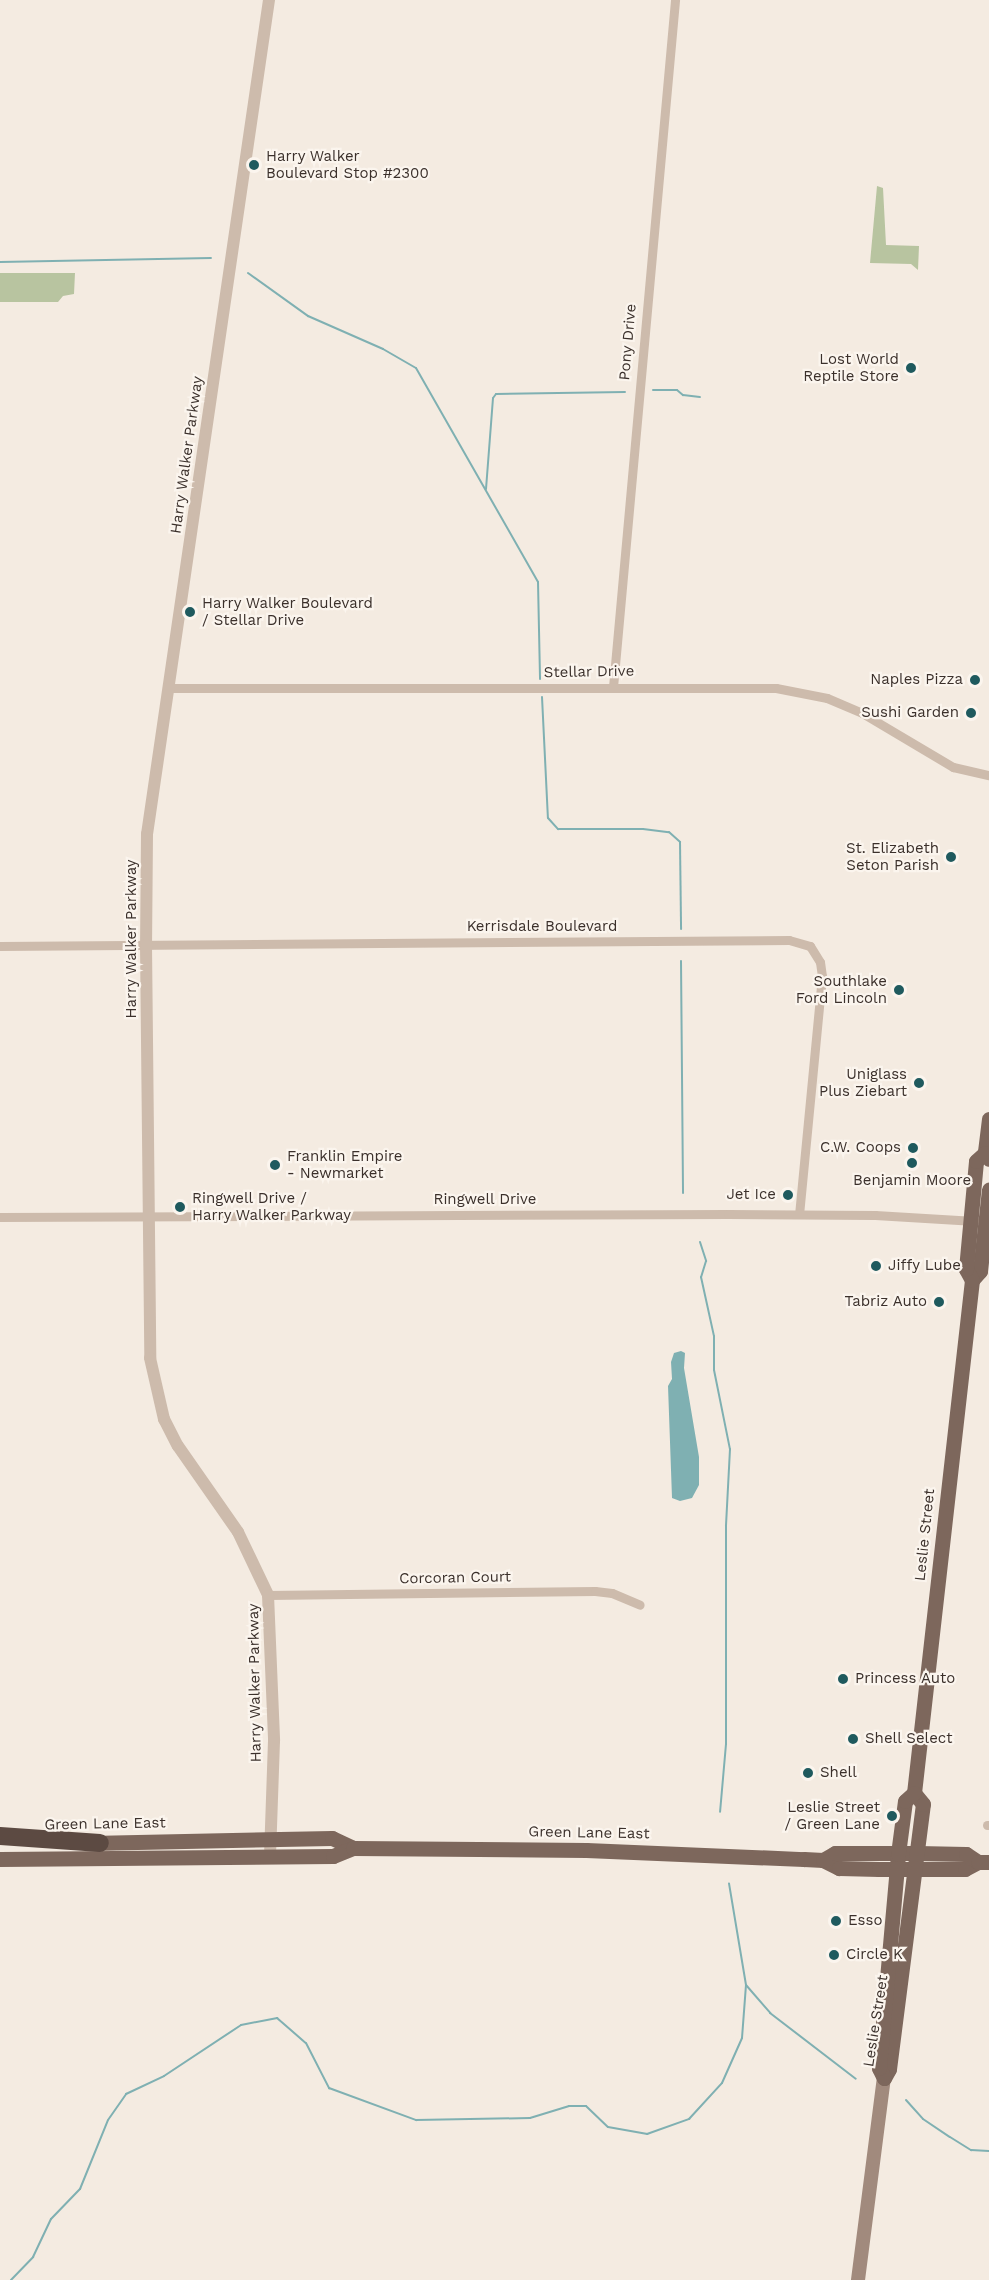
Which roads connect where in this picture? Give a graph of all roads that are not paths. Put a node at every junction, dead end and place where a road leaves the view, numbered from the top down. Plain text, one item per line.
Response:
1 (269, 0) edge
2 (675, 0) edge
3 (614, 687) junction
4 (168, 688) junction
5 (989, 775) edge
6 (146, 945) junction
7 (0, 946) edge
8 (989, 1119) edge
9 (987, 1156) edge
10 (989, 1189) edge
11 (799, 1214) junction
12 (147, 1215) junction
13 (0, 1217) edge
14 (970, 1220) junction
15 (987, 1222) edge
16 (972, 1280) junction
17 (268, 1595) junction
18 (640, 1605) dead end
19 (915, 1793) junction
20 (0, 1836) edge
21 (269, 1838) junction
22 (100, 1843) junction
23 (0, 1844) edge
24 (353, 1848) junction
25 (270, 1856) junction
26 (0, 1859) edge
27 (898, 1861) junction
28 (916, 1861) junction
29 (983, 1862) edge
30 (884, 2078) junction
31 (858, 2280) edge

1 - 4 street, Harry Walker Parkway
2 - 3 street, Pony Drive
3 - 4 street, Stellar Drive
3 - 5 street, Stellar Drive
4 - 6 street, Harry Walker Parkway
6 - 7 street, Kerrisdale Boulevard
6 - 11 street, Kerrisdale Boulevard
6 - 12 street, Harry Walker Parkway
8 - 9 main road, Leslie Street
9 - 14 main road, Leslie Street
10 - 15 main road, Leslie Street
11 - 12 street, Ringwell Drive
11 - 14 street, Ringwell Drive
12 - 13 street, Ringwell Drive
12 - 17 street, Harry Walker Parkway
14 - 15 street, Ringwell Drive
14 - 16 main road, Leslie Street
15 - 16 main road, Leslie Street
16 - 19 main road, Leslie Street
17 - 18 street, Corcoran Court
17 - 21 street, Harry Walker Parkway
19 - 27 main road, Leslie Street
19 - 28 main road, Leslie Street
20 - 22 highway
21 - 22 main road, Green Lane East
21 - 24 main road, Green Lane East
21 - 25 street, Harry Walker Parkway
22 - 23 main road, Green Lane East
24 - 25 main road, Green Lane East
24 - 27 main road, Green Lane East
25 - 26 main road, Green Lane East
27 - 28 main road, Green Lane East
27 - 30 main road, Leslie Street
28 - 29 main road, Green Lane East
28 - 30 main road, Leslie Street
30 - 31 main road, Leslie Street

